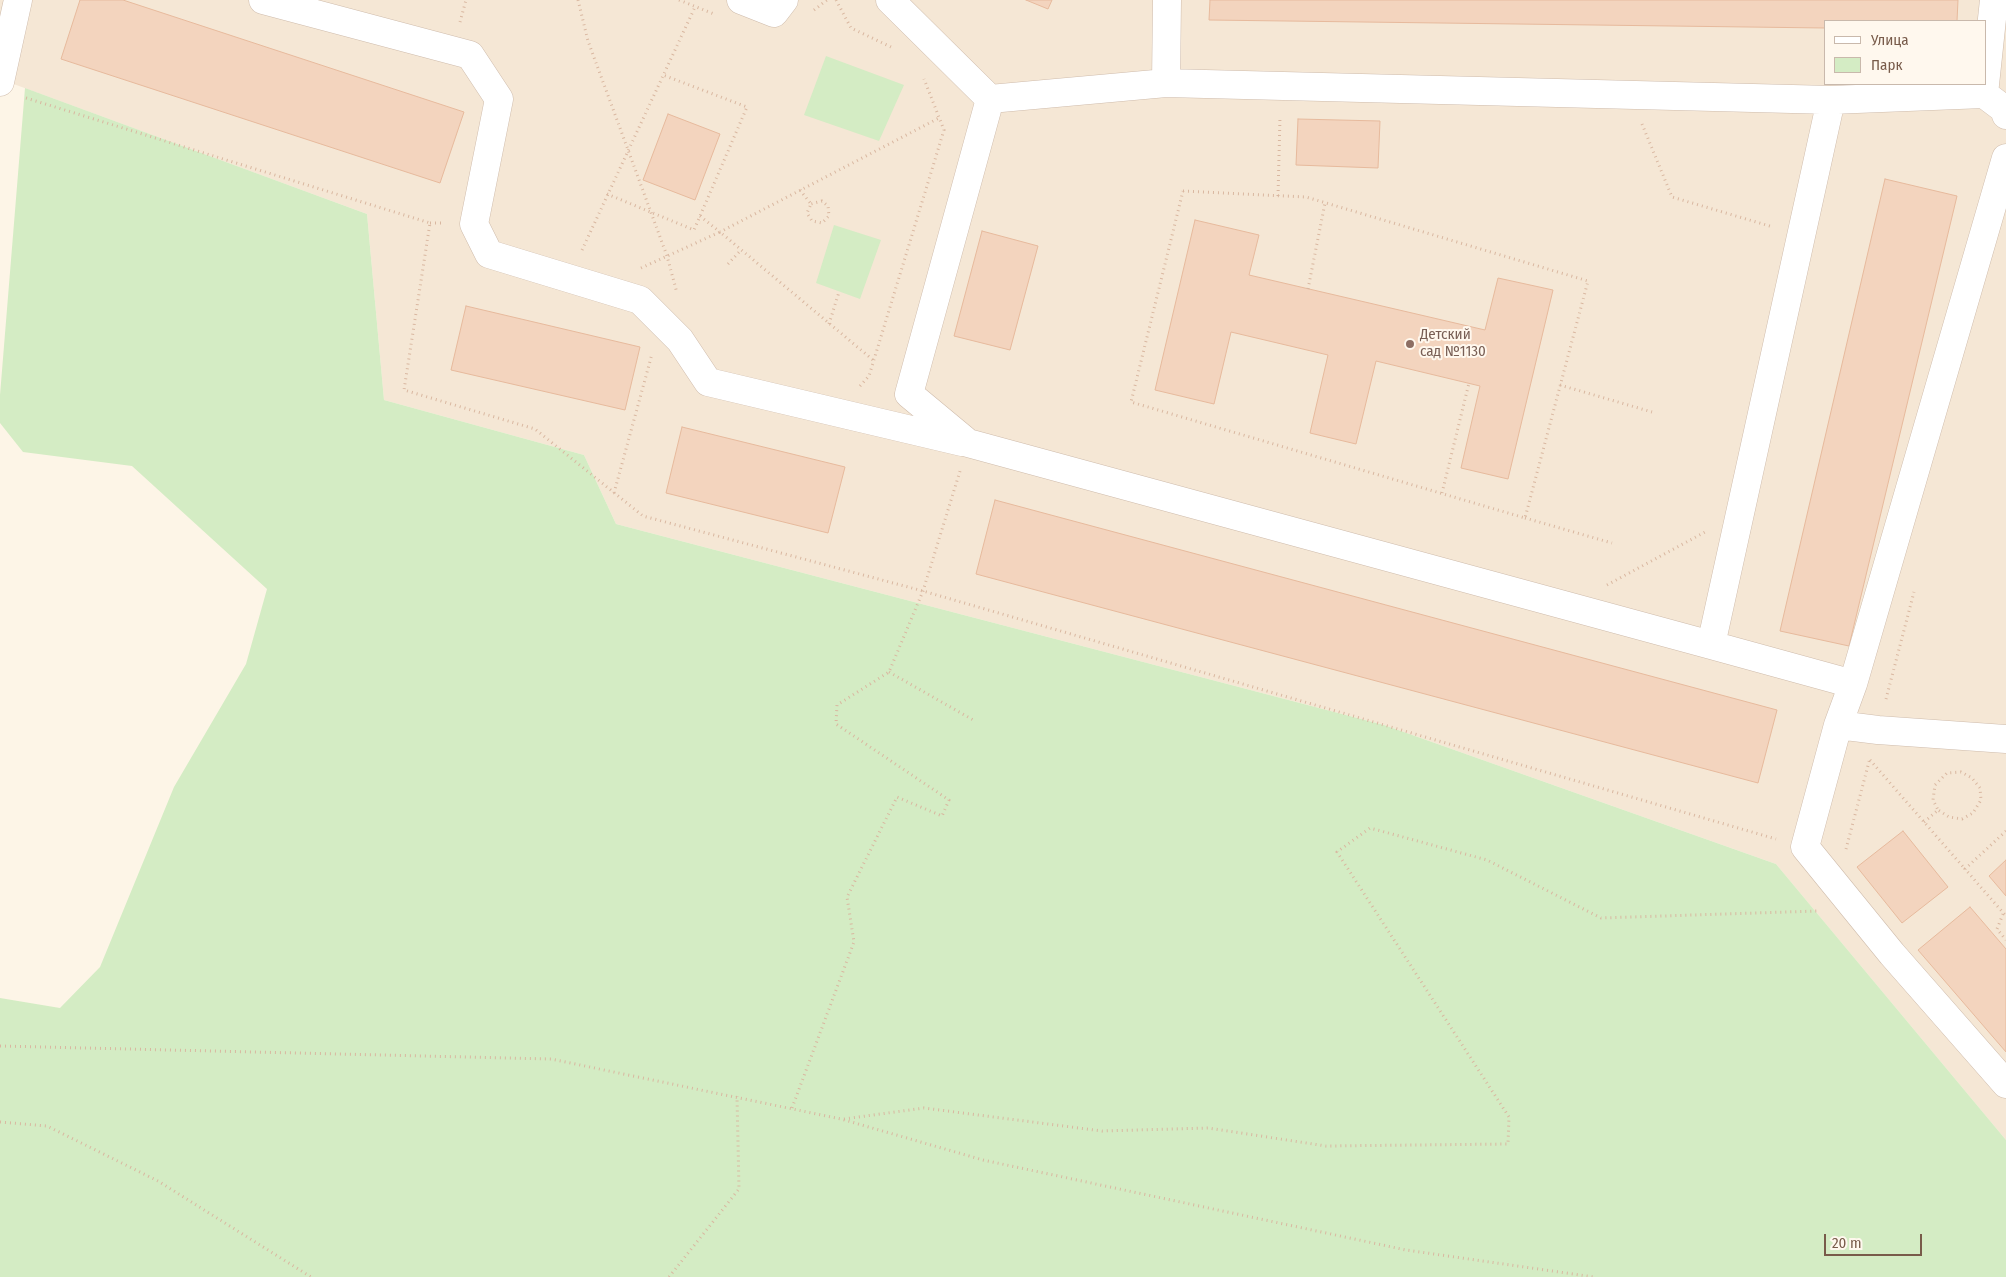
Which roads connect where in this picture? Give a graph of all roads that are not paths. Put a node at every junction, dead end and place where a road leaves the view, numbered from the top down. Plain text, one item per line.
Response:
1 (18, 0) edge
2 (263, 0) edge
3 (741, 0) edge
4 (784, 0) edge
5 (890, 0) edge
6 (1167, 0) edge
7 (1994, 0) edge
8 (1986, 75) edge
9 (1166, 83) junction
10 (1985, 85) edge
11 (9, 89) edge
12 (1984, 94) junction
13 (990, 98) junction
14 (1831, 100) junction
15 (2006, 115) edge
16 (2006, 158) edge
17 (968, 443) junction
18 (1711, 645) junction
19 (1853, 684) junction
20 (1838, 725) junction
21 (2006, 739) edge
22 (2006, 1084) edge

1 - 11 lane
2 - 17 lane
3 - 4 lane
5 - 13 lane
6 - 9 lane
7 - 8 lane
9 - 13 lane
9 - 14 lane
10 - 12 lane
12 - 14 lane
12 - 15 lane
13 - 17 lane
14 - 18 lane
16 - 19 lane
17 - 18 lane
18 - 19 lane
19 - 20 lane
20 - 21 lane
20 - 22 lane

